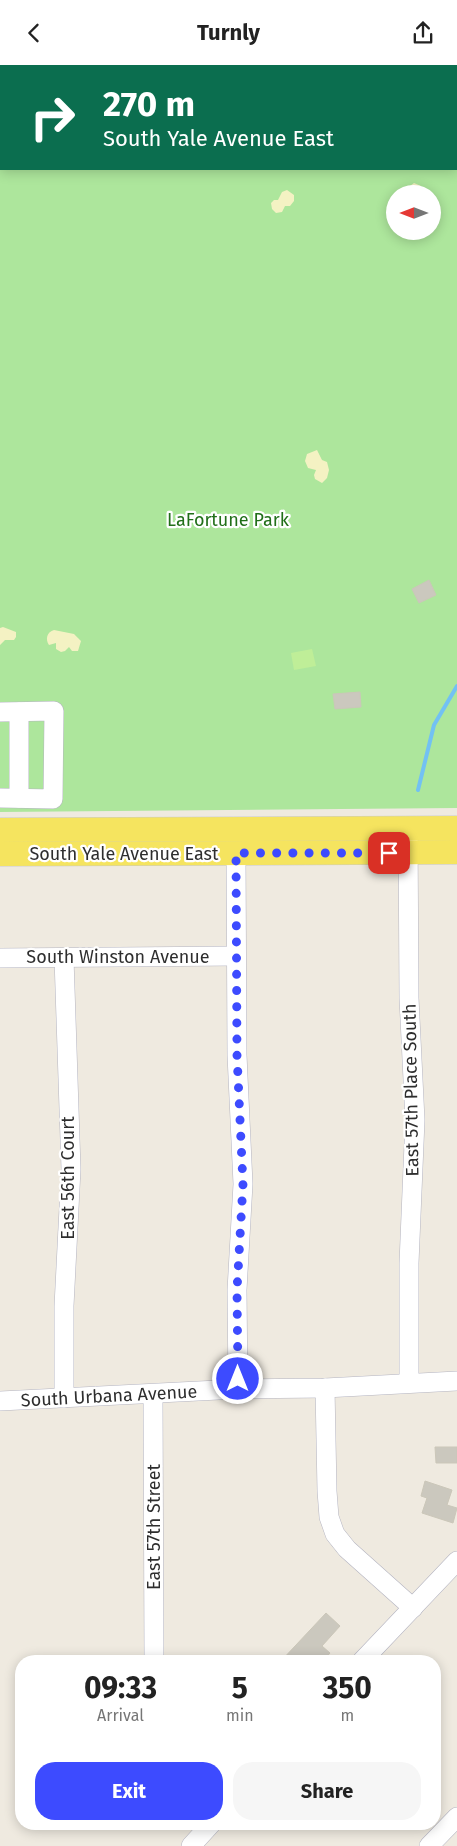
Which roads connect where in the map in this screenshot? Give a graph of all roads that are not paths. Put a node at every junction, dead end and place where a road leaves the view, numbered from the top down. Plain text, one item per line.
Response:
1 (19, 711) junction
2 (0, 712) edge
3 (9, 798) edge
4 (408, 828) junction
5 (457, 828) edge
6 (0, 830) edge
7 (457, 852) edge
8 (236, 853) junction
9 (408, 853) junction
10 (0, 854) edge
11 (236, 956) junction
12 (0, 958) edge
13 (64, 958) junction
14 (457, 1381) edge
15 (409, 1383) junction
16 (325, 1388) junction
17 (238, 1389) junction
18 (153, 1394) junction
19 (64, 1398) junction
20 (0, 1401) edge
21 (457, 1561) edge
22 (412, 1608) junction
23 (154, 1655) edge
24 (368, 1655) edge
25 (457, 1817) edge
26 (206, 1830) edge
27 (196, 1844) edge
28 (432, 1845) edge

1 - 2 street
1 - 3 street
1 - 3 street
4 - 5 main road, South Yale Avenue East
4 - 6 main road, South Yale Avenue East
4 - 9 street, East 57th Place South
7 - 9 main road, South Yale Avenue East
8 - 9 main road, South Yale Avenue East
8 - 10 main road, South Yale Avenue East
8 - 11 street
9 - 15 street, East 57th Place South
11 - 13 street, South Winston Avenue
11 - 17 street
12 - 13 street, South Winston Avenue
13 - 19 street, East 56th Court
14 - 15 street, South Urbana Avenue
15 - 16 street, South Urbana Avenue
16 - 17 street, South Urbana Avenue
16 - 22 street
17 - 18 street, South Urbana Avenue
18 - 19 street, South Urbana Avenue
18 - 23 street, East 57th Street
19 - 20 street, South Urbana Avenue
21 - 22 street
22 - 24 street
25 - 28 street
26 - 27 street

